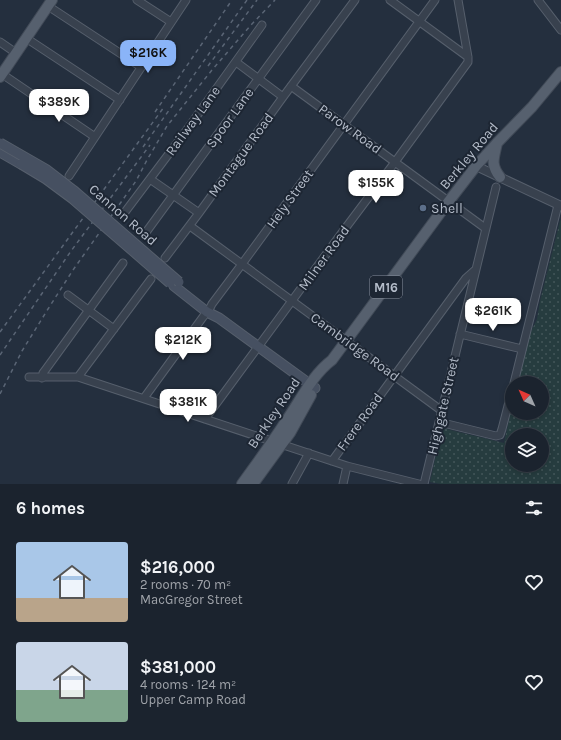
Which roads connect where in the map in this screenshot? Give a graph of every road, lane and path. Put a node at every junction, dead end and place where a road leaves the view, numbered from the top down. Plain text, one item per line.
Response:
1 (137, 0) edge
2 (186, 0) edge
3 (316, 0) edge
4 (355, 0) edge
5 (390, 0) edge
6 (435, 0) edge
7 (458, 0) edge
8 (538, 0) edge
9 (50, 3) edge
10 (171, 22) junction
11 (419, 22) junction
12 (262, 25) dead end
13 (561, 30) edge
14 (26, 38) junction
15 (0, 42) edge
16 (16, 53) junction
17 (468, 57) junction
18 (236, 62) junction
19 (141, 67) junction
20 (561, 72) edge
21 (1, 76) edge
22 (258, 79) junction
23 (291, 86) junction
24 (282, 97) junction
25 (120, 100) junction
26 (344, 125) junction
27 (95, 137) junction
28 (0, 143) edge
29 (497, 143) junction
30 (0, 152) edge
31 (395, 162) junction
32 (476, 166) junction
33 (69, 176) dead end
34 (500, 177) junction
35 (150, 179) junction
36 (496, 187) dead end
37 (174, 195) junction
38 (449, 201) junction
39 (560, 206) edge
40 (199, 213) junction
41 (122, 216) dead end
42 (190, 226) junction
43 (486, 228) junction
44 (144, 235) dead end
45 (165, 258) dead end
46 (123, 263) dead end
47 (242, 264) junction
48 (475, 270) junction
49 (150, 279) dead end
50 (177, 284) junction
51 (68, 295) dead end
52 (292, 301) junction
53 (89, 310) junction
54 (209, 310) junction
55 (114, 328) junction
56 (460, 334) junction
57 (346, 341) junction
58 (259, 347) junction
59 (522, 349) junction
60 (394, 375) junction
61 (516, 376) edge
62 (29, 377) dead end
63 (78, 377) junction
64 (42, 378) junction
65 (313, 387) junction
66 (144, 398) junction
67 (442, 411) junction
68 (505, 417) edge
69 (205, 419) junction
70 (439, 422) junction
71 (278, 443) junction
72 (309, 453) junction
73 (332, 461) junction
74 (347, 466) junction
75 (242, 484) edge
76 (253, 484) edge
77 (292, 484) edge
78 (343, 484) edge
79 (419, 484) edge
80 (424, 484) edge

1 - 10 street
2 - 10 street
3 - 22 street, Spoor Lane
4 - 23 street, Montague Road
5 - 11 street
6 - 11 street, Hely Street
7 - 17 street
8 - 13 street
9 - 14 main road
9 - 19 street
10 - 19 street
11 - 17 street
11 - 26 street, Hely Street
12 - 18 street, Railway Lane
14 - 16 main road
14 - 25 street
15 - 16 street
16 - 21 main road
17 - 31 street, Milner Road
18 - 22 street
18 - 35 street, Railway Lane
19 - 25 street
20 - 29 main road, Berkley Road / M16
21 - 27 street
22 - 24 street
22 - 37 street, Spoor Lane
23 - 24 street, Montague Road
23 - 26 street, Parow Road
24 - 40 street, Montague Road
25 - 27 street
26 - 31 street, Parow Road
26 - 47 street, Hely Street
27 - 33 street
28 - 50 main road, Cannon Road, bridge
29 - 32 main road, Berkley Road / M16
29 - 34 main road
30 - 50 main road, Cannon Road, bridge
31 - 38 street, Parow Road
31 - 52 street, Milner Road
32 - 34 street
32 - 38 main road, Berkley Road / M16
34 - 39 street
35 - 37 street
35 - 41 street, Railway Lane
36 - 43 street, Highgate Street
37 - 40 street
37 - 44 street, Spoor Lane
38 - 43 street, Parow Road
38 - 57 main road, Berkley Road / M16
39 - 59 street
40 - 42 street, Montague Road
42 - 45 street, Montague Road
42 - 47 street, Cambridge Road
43 - 48 street, Highgate Street
46 - 53 street
47 - 52 street, Cambridge Road
47 - 54 street, Hely Street
48 - 56 street, Highgate Street
48 - 60 street, Frere Road
49 - 55 street
50 - 54 main road, Cannon Road
51 - 53 street
52 - 57 street, Cambridge Road
52 - 58 street, Milner Road
53 - 55 street
53 - 64 street
54 - 58 main road, Cannon Road
54 - 66 street, Hely Street
55 - 63 street
56 - 59 street
56 - 67 street, Highgate Street
57 - 60 street, Cambridge Road
57 - 65 main road, Berkley Road / M16
58 - 65 main road, Cannon Road
58 - 69 street, Milner Road
59 - 61 street
60 - 67 street, Cambridge Road
60 - 73 street, Frere Road
62 - 64 street
63 - 64 street
63 - 66 street
65 - 71 main road, Berkley Road / M16
66 - 69 street
67 - 70 street, Highgate Street
68 - 70 street
69 - 71 street
70 - 80 street, Highgate Street
71 - 72 street
71 - 75 main road, Berkley Road / M16
71 - 76 main road, Berkley Road / M16
72 - 73 street
72 - 77 street
73 - 74 street
74 - 78 street
74 - 79 street

